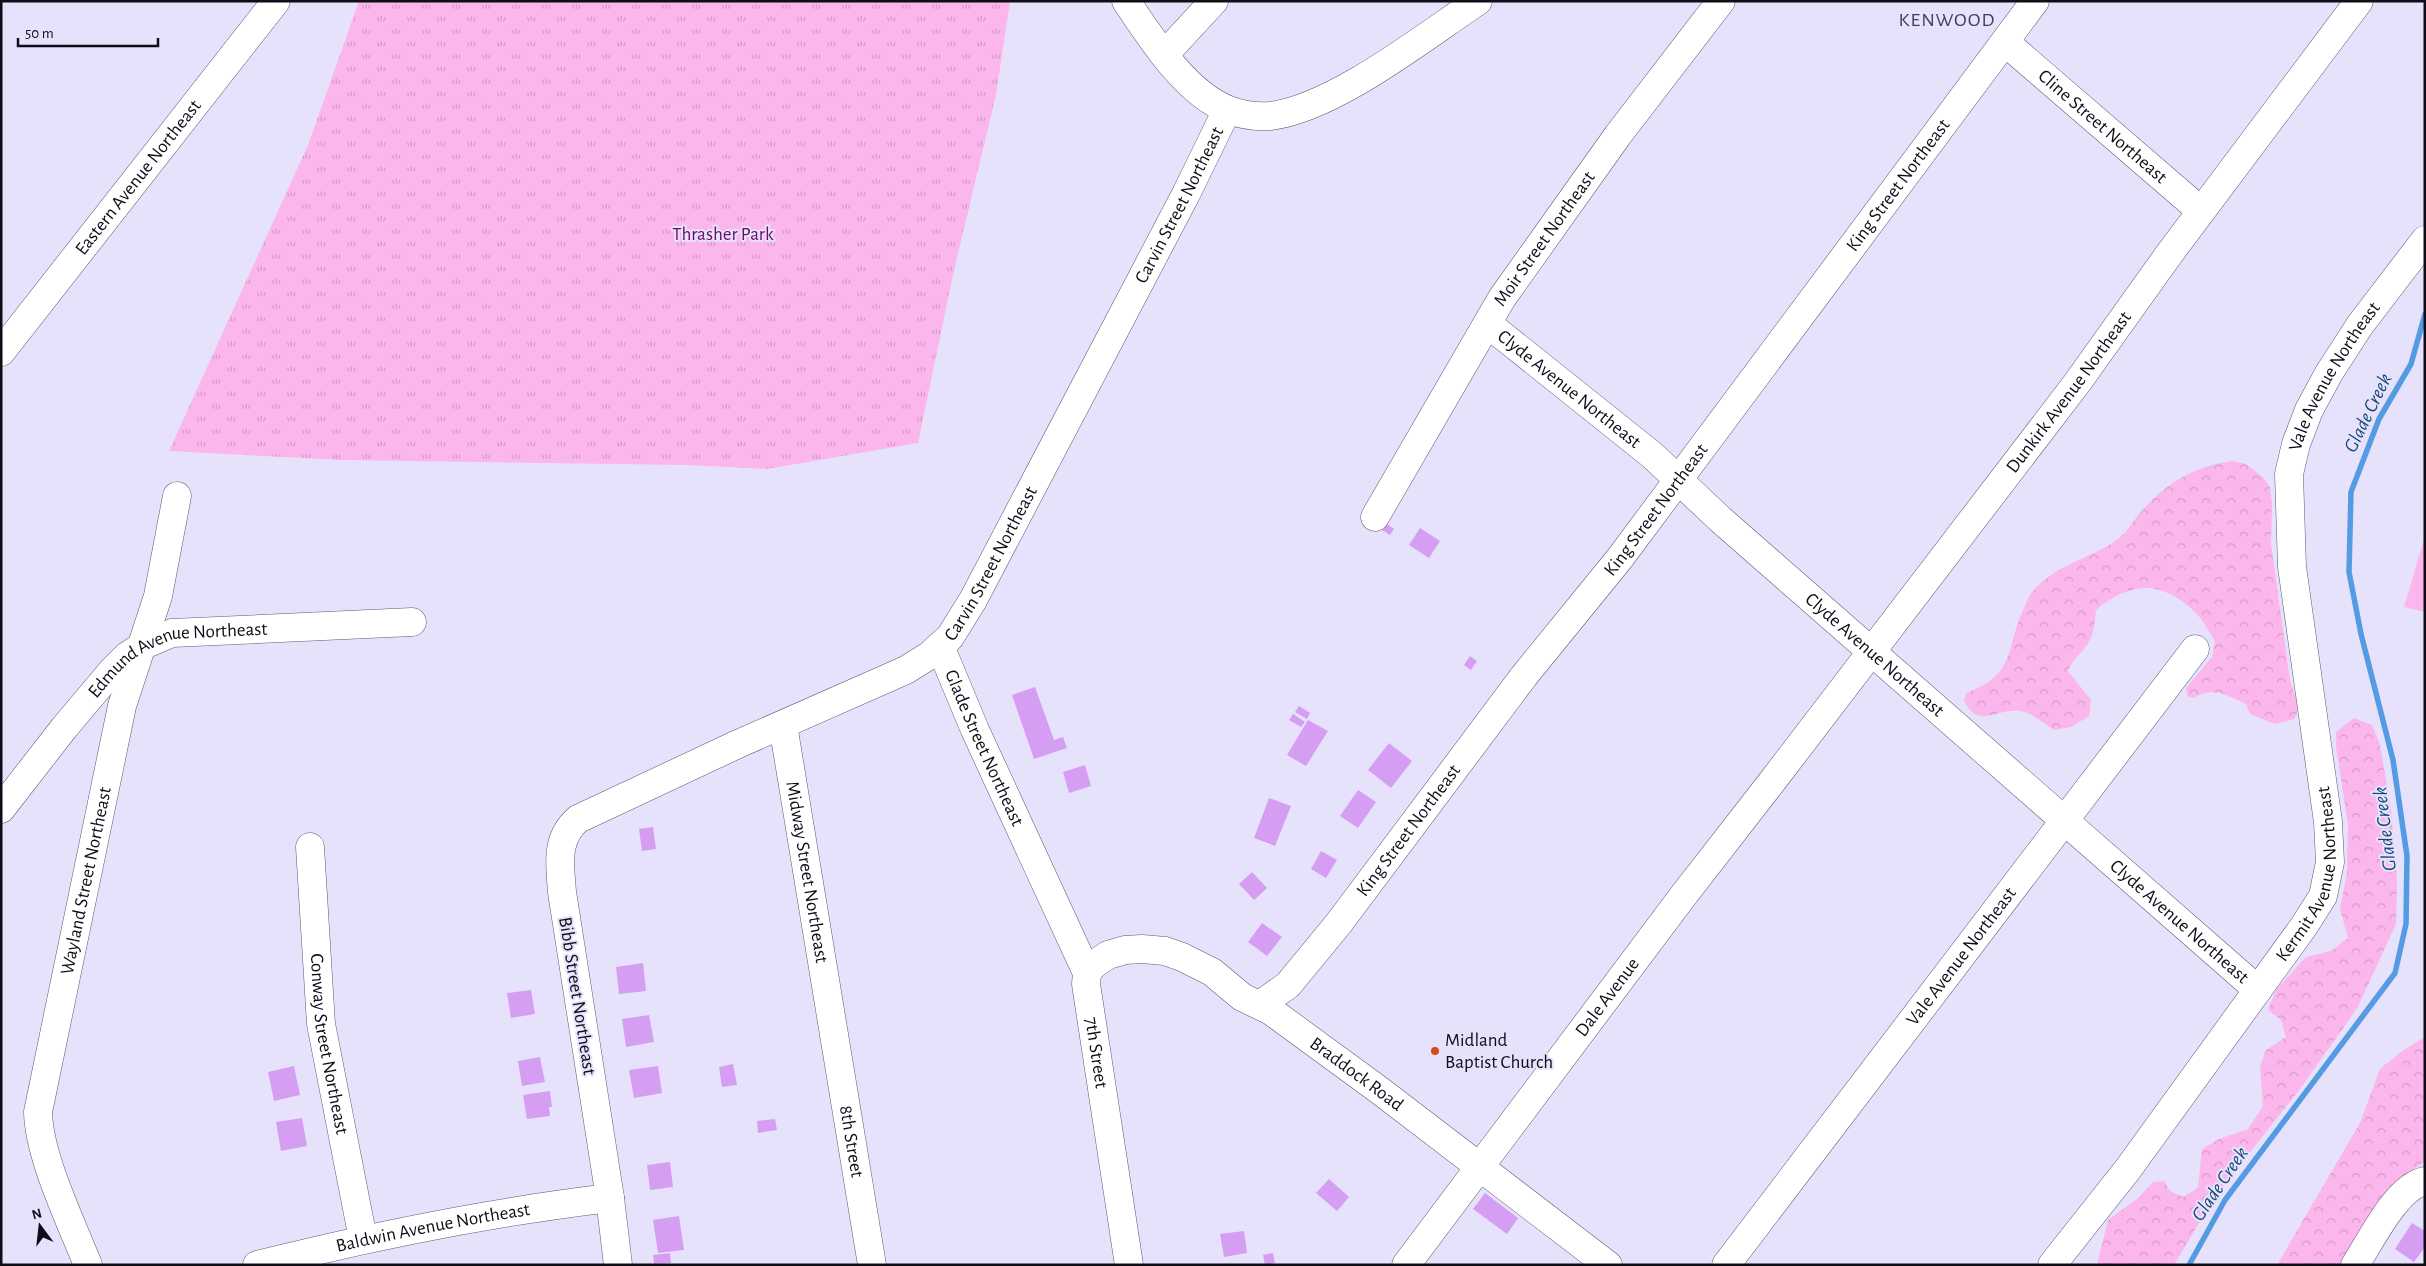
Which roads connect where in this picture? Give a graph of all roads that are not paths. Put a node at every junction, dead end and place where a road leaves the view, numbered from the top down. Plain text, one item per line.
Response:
1 (276, 1) edge
2 (1126, 1) edge
3 (1214, 1) edge
4 (1478, 1) edge
5 (1721, 1) edge
6 (2035, 1) edge
7 (2358, 1) edge
8 (2005, 42) junction
9 (1164, 55) junction
10 (1227, 110) junction
11 (2201, 211) junction
12 (2425, 240) edge
13 (1488, 324) junction
14 (1, 352) edge
15 (1677, 480) junction
16 (177, 496) dead end
17 (1375, 517) dead end
18 (2289, 529) joint
19 (412, 622) dead end
20 (144, 645) junction
21 (940, 646) junction
22 (2194, 649) dead end
23 (1872, 650) junction
24 (783, 724) junction
25 (1774, 779) joint
26 (1, 809) edge
27 (2064, 821) junction
28 (568, 828) joint
29 (310, 847) dead end
30 (1031, 850) joint
31 (1087, 974) junction
32 (2258, 990) junction
33 (1260, 1004) junction
34 (833, 1019) joint
35 (1479, 1167) junction
36 (2425, 1181) edge
37 (610, 1198) junction
38 (363, 1238) junction
39 (1409, 1263) edge
40 (88, 1265) edge
41 (257, 1265) edge
42 (618, 1265) edge
43 (872, 1265) edge
44 (1129, 1265) edge
45 (1608, 1265) edge
46 (1726, 1265) edge
47 (2052, 1265) edge
48 (2356, 1265) edge

1 - 14 street, Eastern Avenue Northeast
2 - 9 street
3 - 9 street
4 - 10 street
5 - 13 street, Moir Street Northeast
6 - 8 street, King Street Northeast
7 - 11 street, Dunkirk Avenue Northeast
8 - 11 street, Cline Street Northeast
8 - 15 street, King Street Northeast
9 - 10 street
10 - 21 street, Carvin Street Northeast
11 - 23 street, Dunkirk Avenue Northeast
12 - 18 street, Vale Avenue Northeast
13 - 15 street, Clyde Avenue Northeast
13 - 17 street, Moir Street Northeast
15 - 23 street, Clyde Avenue Northeast
15 - 33 street, King Street Northeast
16 - 20 street, Wayland Street Northeast
18 - 32 street, Kermit Avenue Northeast
19 - 20 street, Edmund Avenue Northeast
20 - 26 street, Edmund Avenue Northeast
20 - 40 street, Wayland Street Northeast
21 - 24 street, Carvin Street Northeast
21 - 30 street, Glade Street Northeast
22 - 27 street, Vale Avenue Northeast
23 - 25 street, Dunkirk Avenue Northeast
23 - 27 street, Clyde Avenue Northeast
24 - 28 street, Carvin Street Northeast
24 - 34 street, Midway Street Northeast
25 - 35 street, Dale Avenue
27 - 32 street, Clyde Avenue Northeast
27 - 46 street, Vale Avenue Northeast
28 - 37 street, Bibb Street Northeast
29 - 38 street, Conway Street Northeast
30 - 31 street, 7th Street
31 - 33 street, Braddock Road
31 - 44 street, 7th Street
32 - 47 street, Kermit Avenue Northeast
33 - 35 street, Braddock Road
34 - 43 street, 8th Street
35 - 39 street, Dale Avenue
35 - 45 street, Braddock Road
36 - 48 street
37 - 38 street, Baldwin Avenue Northeast
37 - 42 street, Bibb Street Northeast
38 - 41 street, Baldwin Avenue Northeast

